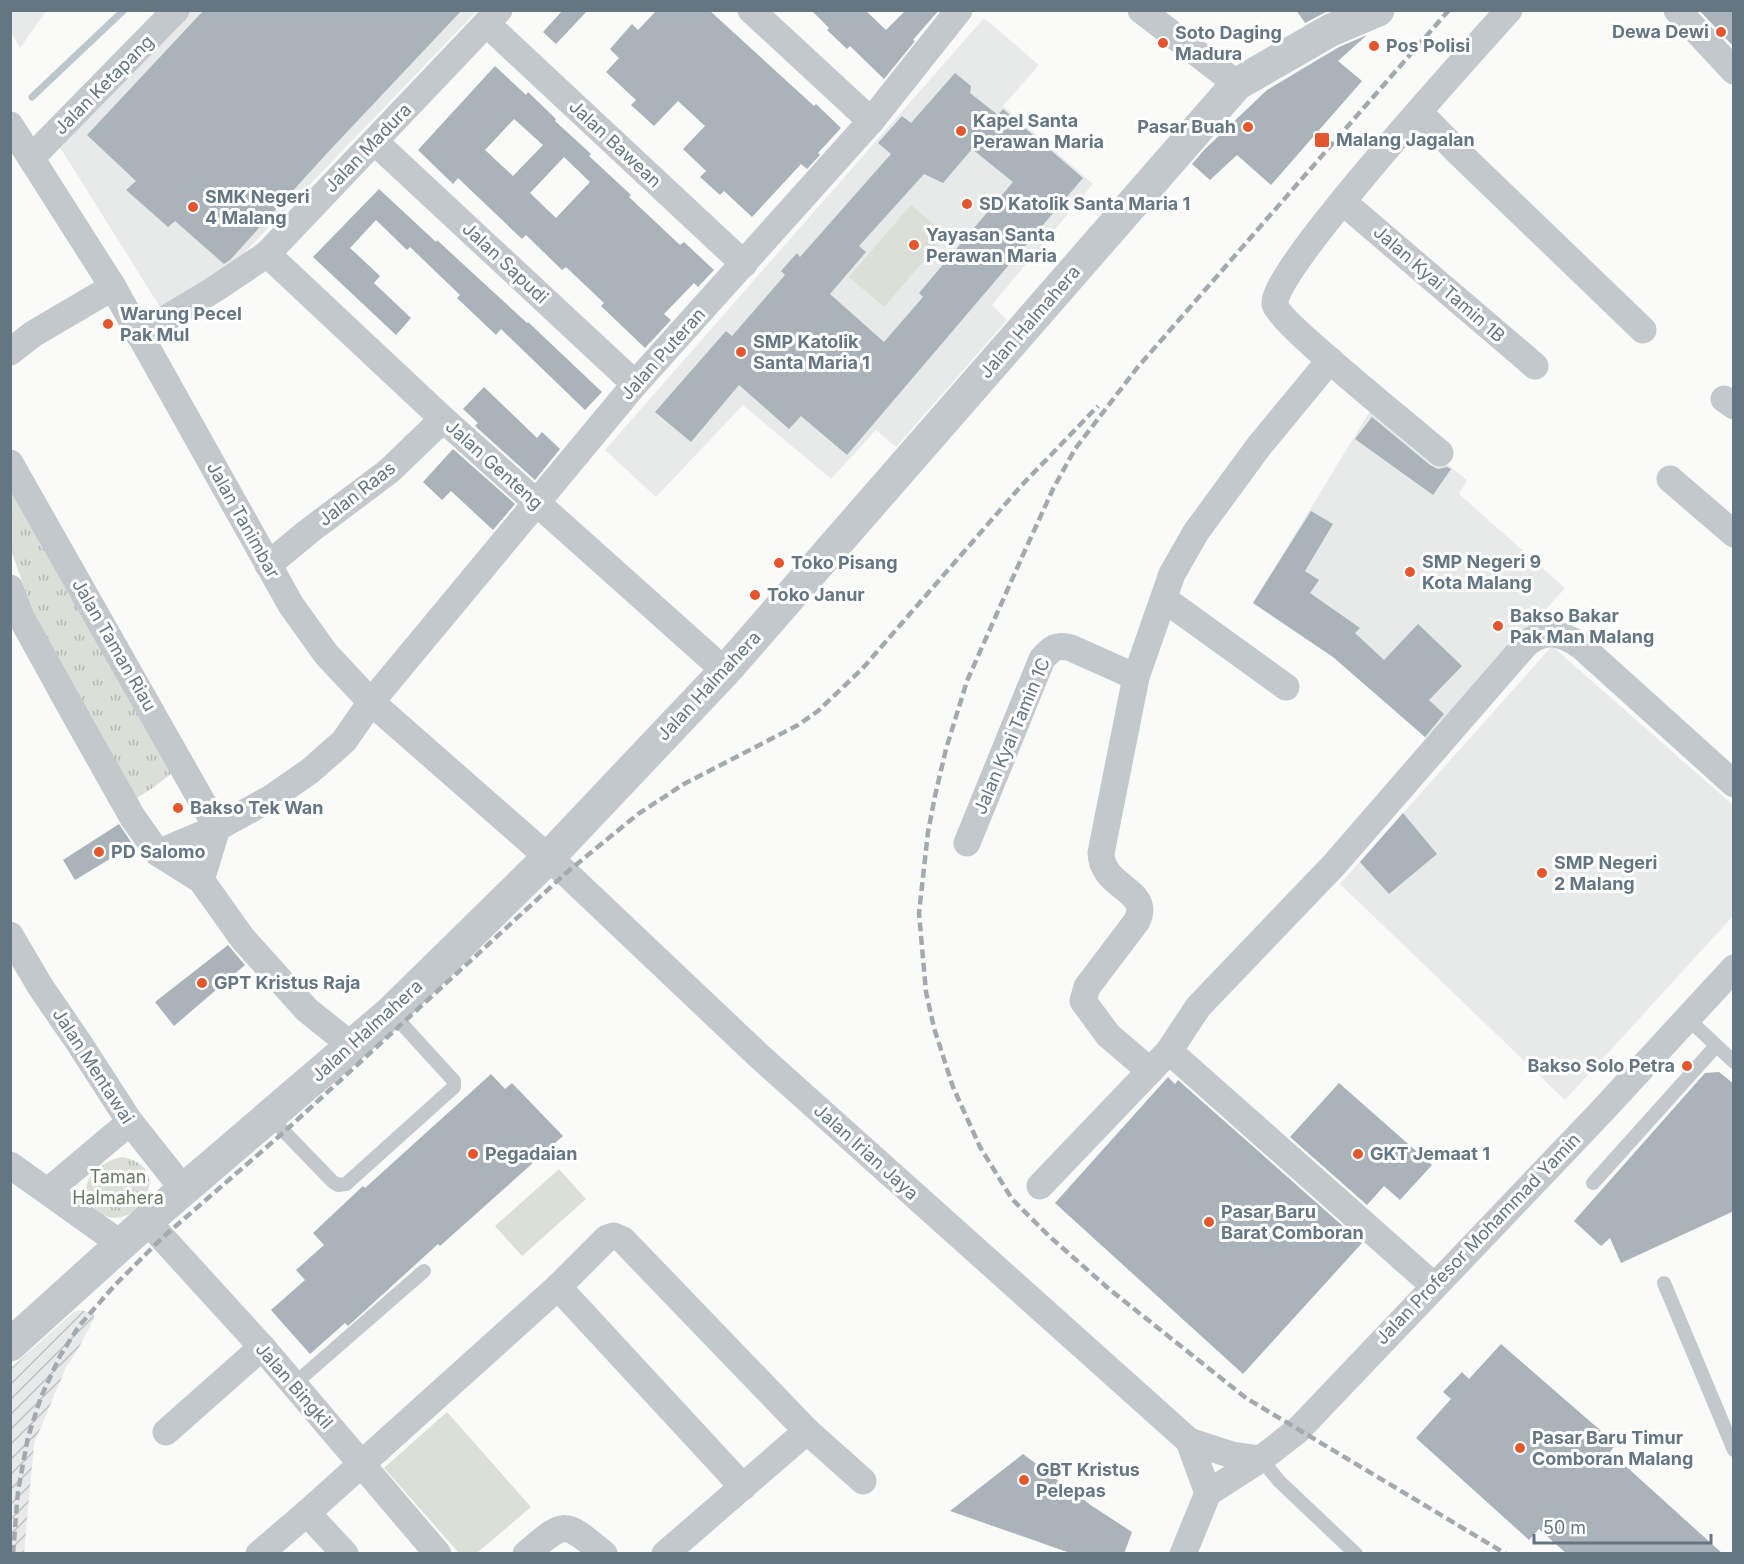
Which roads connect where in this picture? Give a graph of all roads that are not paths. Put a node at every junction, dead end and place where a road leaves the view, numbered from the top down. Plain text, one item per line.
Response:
1 (176, 10) edge
2 (751, 10) edge
3 (959, 10) edge
4 (1141, 10) edge
5 (1378, 10) edge
6 (1509, 10) edge
7 (1677, 10) edge
8 (493, 17) edge
9 (1734, 71) edge
10 (1237, 84) junction
11 (1419, 112) junction
12 (871, 121) junction
13 (10, 125) edge
14 (375, 142) junction
15 (31, 158) junction
16 (1343, 202) junction
17 (267, 254) junction
18 (744, 264) junction
19 (113, 287) junction
20 (1643, 330) dead end
21 (139, 335) junction
22 (10, 352) edge
23 (1330, 360) junction
24 (1535, 366) dead end
25 (635, 384) junction
26 (442, 419) junction
27 (1440, 453) dead end
28 (10, 463) edge
29 (1670, 479) dead end
30 (536, 502) junction
31 (1734, 534) edge
32 (268, 565) junction
33 (10, 588) edge
34 (1164, 599) junction
35 (725, 671) junction
36 (1136, 677) junction
37 (1286, 687) dead end
38 (371, 702) junction
39 (1734, 784) edge
40 (218, 828) junction
41 (967, 843) dead end
42 (158, 853) junction
43 (548, 858) junction
44 (201, 880) junction
45 (10, 935) edge
46 (1734, 968) edge
47 (391, 1012) junction
48 (1687, 1018) junction
49 (352, 1046) junction
50 (1716, 1046) junction
51 (1169, 1051) junction
52 (1734, 1062) edge
53 (1150, 1071) junction
54 (270, 1117) junction
55 (130, 1122) junction
56 (10, 1165) edge
57 (1593, 1183) dead end
58 (1040, 1186) dead end
59 (184, 1190) junction
60 (48, 1191) junction
61 (147, 1221) junction
62 (121, 1244) junction
63 (424, 1270) dead end
64 (1664, 1283) dead end
65 (1434, 1286) junction
66 (558, 1287) junction
67 (10, 1345) edge
68 (262, 1347) junction
69 (293, 1385) junction
70 (807, 1431) junction
71 (166, 1432) dead end
72 (1189, 1441) junction
73 (1734, 1450) edge
74 (1261, 1459) junction
75 (362, 1465) junction
76 (863, 1481) dead end
77 (743, 1487) junction
78 (1208, 1493) junction
79 (307, 1513) junction
80 (259, 1554) edge
81 (345, 1554) edge
82 (438, 1554) edge
83 (526, 1554) edge
84 (604, 1554) edge
85 (665, 1554) edge
86 (1183, 1554) edge
87 (1356, 1554) edge

1 - 15 street, Jalan Ketapang
2 - 12 street
3 - 12 street, Jalan Puteran
4 - 10 street
5 - 10 street, Jalan Halmahera
6 - 11 street
7 - 9 street
8 - 14 street, Jalan Madura
8 - 18 street, Jalan Bawean
10 - 35 street, Jalan Halmahera
11 - 16 street
11 - 20 street
12 - 18 street, Jalan Puteran
13 - 15 street, Jalan Tanimbar
14 - 17 street, Jalan Madura
14 - 25 street, Jalan Sapudi
15 - 19 street, Jalan Tanimbar
16 - 23 street
16 - 24 street, Jalan Kyai Tamin 1B
17 - 21 street, Jalan Madura
17 - 26 street, Jalan Genteng
18 - 25 street, Jalan Puteran
19 - 21 street, Jalan Tanimbar
19 - 22 street
21 - 32 street, Jalan Tanimbar
23 - 27 street
23 - 34 street
25 - 30 street, Jalan Puteran
26 - 30 street, Jalan Genteng
26 - 32 street, Jalan Raas
28 - 40 street, Jalan Taman Riau
29 - 31 street
30 - 35 street, Jalan Genteng
30 - 38 street, Jalan Puteran
32 - 38 street, Jalan Tanimbar
33 - 42 street
34 - 36 street
34 - 37 street
35 - 43 street, Jalan Halmahera
36 - 41 street, Jalan Kyai Tamin 1C
36 - 53 street
38 - 40 street, Jalan Puteran
38 - 43 street, Jalan Tanimbar
39 - 51 street
40 - 42 street
40 - 44 street
42 - 44 street
43 - 47 street, Jalan Halmahera
43 - 72 street, Jalan Irian Jaya
44 - 49 street
45 - 55 street, Jalan Mentawai
46 - 48 street, Jalan Profesor Mohammad Yamin
47 - 49 street, Jalan Halmahera
47 - 54 lane
48 - 50 lane
48 - 65 street, Jalan Profesor Mohammad Yamin
49 - 54 street, Jalan Halmahera
50 - 52 lane
50 - 57 lane
51 - 53 street
51 - 65 street
53 - 58 street
54 - 59 street, Jalan Halmahera
55 - 59 street, Jalan Mentawai
55 - 60 street
56 - 60 street
59 - 61 street, Jalan Halmahera
60 - 62 street
61 - 62 street, Jalan Halmahera
61 - 68 street, Jalan Bingkil
62 - 67 street, Jalan Halmahera
63 - 69 lane
64 - 73 lane
65 - 74 street, Jalan Profesor Mohammad Yamin
66 - 70 street
66 - 75 street
66 - 77 street
68 - 69 street, Jalan Bingkil
68 - 71 street
69 - 75 street, Jalan Bingkil
70 - 76 street
70 - 77 street
72 - 74 street, Jalan Irian Jaya
72 - 78 street, Jalan Irian Jaya
74 - 78 street, Jalan Profesor Mohammad Yamin
74 - 87 lane
75 - 79 street
75 - 82 street, Jalan Bingkil
77 - 85 street
78 - 86 street
79 - 80 street
79 - 81 street
83 - 84 street

